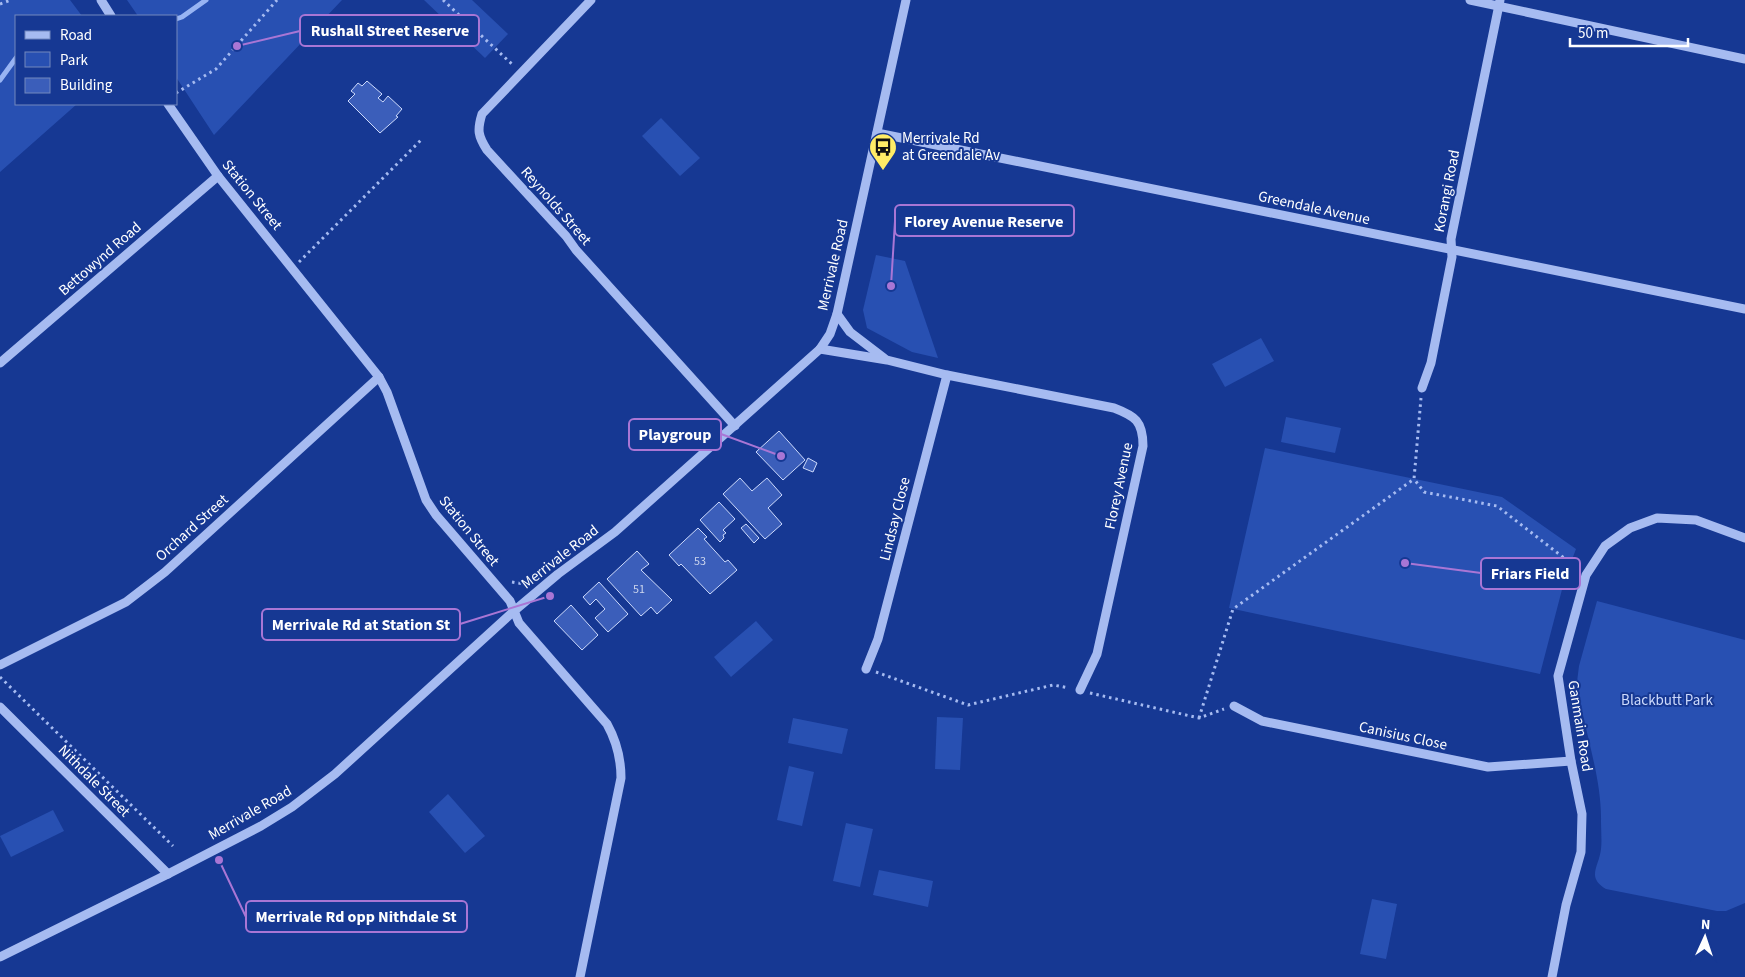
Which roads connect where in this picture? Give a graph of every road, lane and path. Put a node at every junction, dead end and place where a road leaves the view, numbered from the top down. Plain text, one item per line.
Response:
1 (11, 0) edge
2 (101, 0) edge
3 (278, 0) edge
4 (443, 0) edge
5 (590, 0) edge
6 (906, 0) edge
7 (1470, 0) edge
8 (1499, 3) edge
9 (0, 4) edge
10 (110, 15) edge
11 (1745, 59) edge
12 (521, 72) junction
13 (178, 92) edge
14 (169, 105) edge
15 (877, 133) junction
16 (421, 140) dead end
17 (218, 176) junction
18 (1452, 250) junction
19 (293, 268) junction
20 (1745, 309) edge
21 (837, 314) junction
22 (820, 349) junction
23 (887, 360) junction
24 (0, 363) edge
25 (947, 375) junction
26 (379, 377) junction
27 (1422, 388) joint
28 (734, 426) junction
29 (1414, 479) junction
30 (1745, 538) edge
31 (1586, 575) junction
32 (512, 582) dead end
33 (524, 584) dead end
34 (514, 611) junction
35 (0, 665) edge
36 (866, 669) joint
37 (0, 677) edge
38 (1080, 690) junction
39 (1234, 706) joint
40 (0, 707) edge
41 (1199, 718) junction
42 (1571, 761) junction
43 (173, 846) dead end
44 (168, 874) junction
45 (0, 957) edge
46 (580, 977) edge
47 (1552, 977) edge

1 - 9 path
2 - 10 street
3 - 13 path
4 - 12 path
5 - 12 street, Reynolds Street
6 - 15 street, Merrivale Road
7 - 8 street
8 - 11 street
8 - 18 street, Korangi Road
12 - 28 street, Reynolds Street
14 - 17 street, Station Street
15 - 18 street, Greendale Avenue
15 - 21 street, Merrivale Road
16 - 19 path
17 - 19 street, Station Street
17 - 24 street, Bettowynd Road
18 - 20 street, Greendale Avenue
18 - 27 street, Korangi Road
19 - 26 street, Station Street
21 - 22 street, Merrivale Road
21 - 23 street, Florey Avenue
22 - 23 street, Florey Avenue
22 - 28 street, Merrivale Road
23 - 25 street, Florey Avenue
25 - 36 street, Lindsay Close
25 - 38 street, Florey Avenue
26 - 34 street, Station Street
26 - 35 street, Orchard Street
27 - 29 path
28 - 34 street, Merrivale Road
29 - 31 path
29 - 41 path
30 - 31 street, Ganmain Road
31 - 42 street, Ganmain Road
32 - 33 path
34 - 44 street, Merrivale Road
34 - 46 street, Station Street
36 - 38 path
37 - 43 path
38 - 41 path
39 - 41 path
39 - 42 street, Canisius Close
40 - 44 street, Nithdale Street
42 - 47 street, Ganmain Road
44 - 45 street, Merrivale Road

